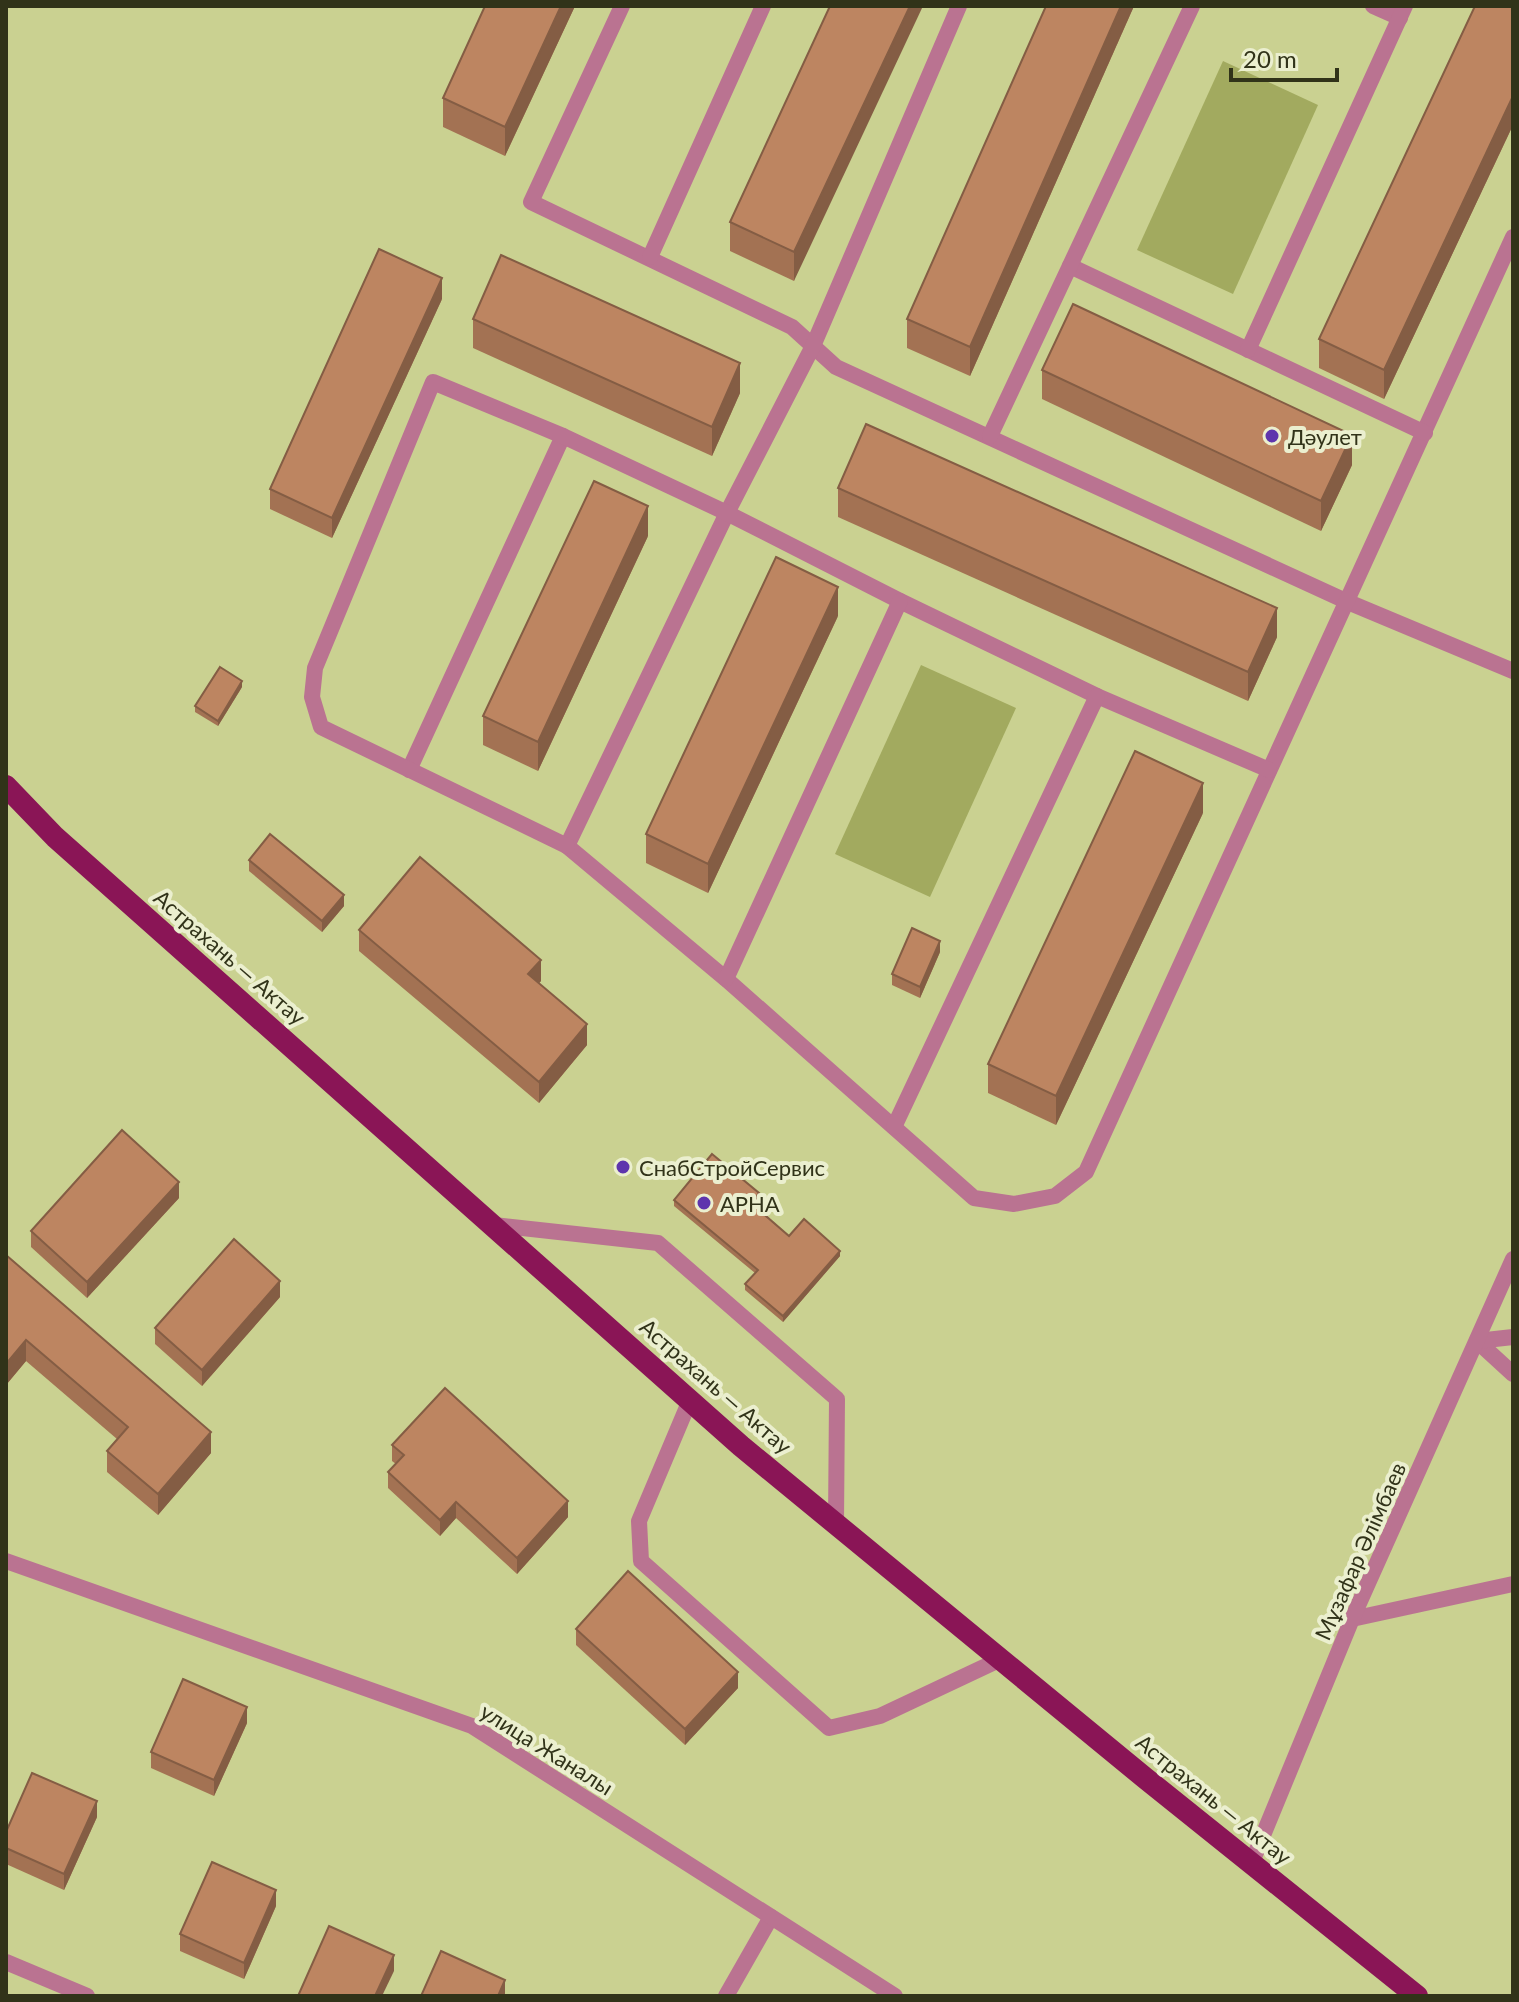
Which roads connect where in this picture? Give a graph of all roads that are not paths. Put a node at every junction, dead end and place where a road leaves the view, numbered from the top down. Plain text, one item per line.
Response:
1 (622, 6) edge
2 (763, 6) edge
3 (959, 6) edge
4 (1192, 6) edge
5 (1373, 6) edge
6 (1402, 12) edge
7 (1513, 237) edge
8 (650, 257) junction
9 (1070, 266) junction
10 (813, 346) junction
11 (1248, 350) junction
12 (1425, 433) junction
13 (563, 436) junction
14 (990, 436) junction
15 (727, 513) junction
16 (900, 601) junction
17 (1348, 602) junction
18 (1513, 671) edge
19 (1097, 696) junction
20 (409, 770) junction
21 (1269, 770) junction
22 (6, 786) edge
23 (567, 846) junction
24 (726, 979) junction
25 (894, 1127) junction
26 (494, 1225) junction
27 (1513, 1259) edge
28 (1513, 1337) edge
29 (1477, 1341) junction
30 (1513, 1374) edge
31 (690, 1400) junction
32 (836, 1522) junction
33 (6, 1561) edge
34 (1513, 1584) edge
35 (1352, 1619) junction
36 (1001, 1659) junction
37 (1252, 1862) junction
38 (771, 1917) junction
39 (6, 1962) edge
40 (87, 1996) edge
41 (726, 1996) edge
42 (895, 1996) edge
43 (1417, 1996) edge

1 - 8 street
2 - 8 street
3 - 10 street
4 - 9 street
5 - 6 street
6 - 11 street
7 - 12 street
8 - 10 street
9 - 11 street
9 - 14 street
10 - 14 street
10 - 15 street
11 - 12 street
12 - 17 street
13 - 15 street
13 - 20 street
13 - 20 street
14 - 17 street
15 - 16 street
15 - 23 street
16 - 19 street
16 - 24 street
17 - 18 street
17 - 21 street
19 - 21 street
19 - 25 street
20 - 23 street
21 - 25 street
22 - 26 highway, Астрахань — Актау
23 - 24 street
24 - 25 street
26 - 31 highway, Астрахань — Актау
26 - 32 street
27 - 29 street, Мұзафар Әлімбаев
28 - 29 street
29 - 30 street
29 - 35 street, Мұзафар Әлімбаев
31 - 32 highway, Астрахань — Актау
31 - 36 street
32 - 36 highway, Астрахань — Актау
33 - 38 street, улица Жаналы
34 - 35 street
35 - 37 street, Мұзафар Әлімбаев
36 - 37 highway, Астрахань — Актау
37 - 43 highway, Астрахань — Актау
38 - 41 street
38 - 42 street, улица Жаналы
39 - 40 street

